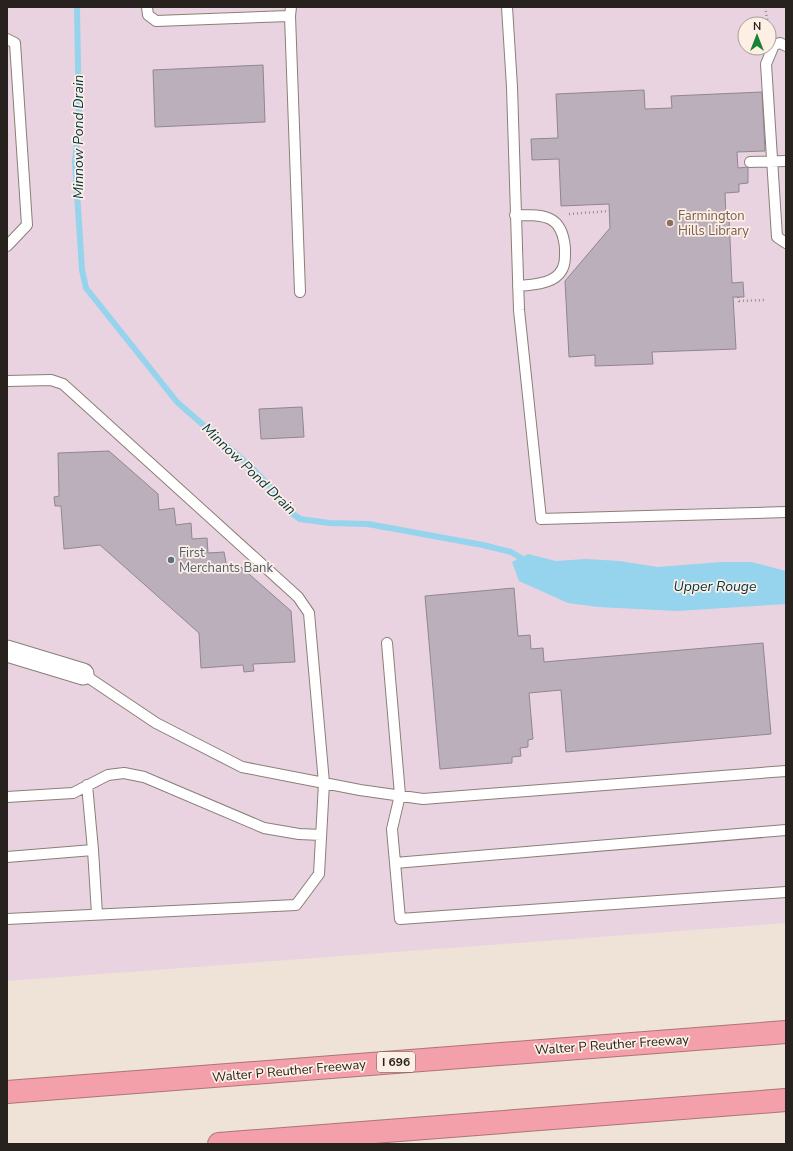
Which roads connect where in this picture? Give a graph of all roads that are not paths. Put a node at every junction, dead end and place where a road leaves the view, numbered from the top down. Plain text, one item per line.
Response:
1 (147, 7) edge
2 (507, 7) edge
3 (290, 12) edge
4 (7, 39) edge
5 (786, 46) edge
6 (772, 161) junction
7 (786, 161) edge
8 (750, 162) dead end
9 (515, 215) junction
10 (786, 243) edge
11 (7, 246) edge
12 (518, 286) junction
13 (300, 292) dead end
14 (7, 381) edge
15 (786, 512) edge
16 (387, 642) dead end
17 (7, 651) edge
18 (83, 674) joint
19 (786, 771) edge
20 (324, 783) junction
21 (87, 785) junction
22 (400, 796) junction
23 (7, 797) edge
24 (786, 830) edge
25 (321, 835) junction
26 (93, 850) junction
27 (7, 857) edge
28 (395, 863) junction
29 (786, 892) edge
30 (97, 914) junction
31 (7, 919) edge
32 (786, 1032) edge
33 (7, 1092) edge
34 (786, 1100) edge
35 (219, 1144) edge

1 - 3 lane
2 - 9 lane
3 - 13 lane
4 - 11 lane
5 - 6 lane
6 - 7 lane
6 - 8 lane
6 - 10 lane
9 - 12 lane
9 - 12 lane
12 - 15 lane
14 - 20 lane
16 - 22 lane
17 - 18 street
18 - 20 lane
19 - 22 lane
20 - 22 lane
20 - 25 lane
21 - 23 lane
21 - 25 lane
21 - 26 lane
22 - 28 lane
24 - 28 lane
25 - 30 lane
26 - 27 lane
26 - 30 lane
28 - 29 lane
30 - 31 lane
32 - 33 highway, Walter P Reuther Freeway / I 696
34 - 35 highway

